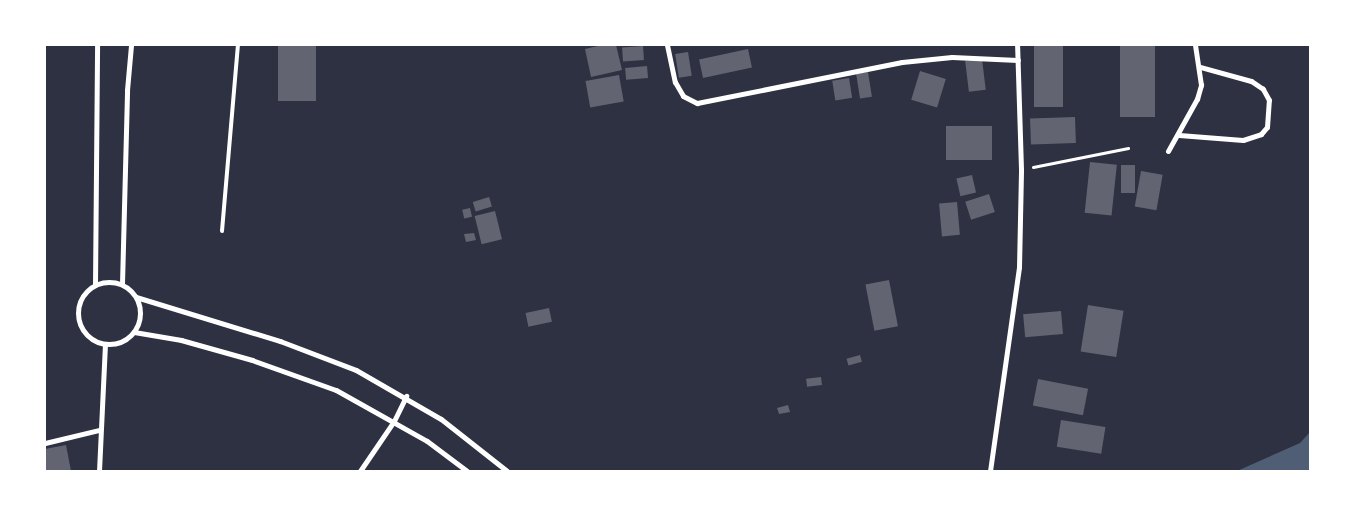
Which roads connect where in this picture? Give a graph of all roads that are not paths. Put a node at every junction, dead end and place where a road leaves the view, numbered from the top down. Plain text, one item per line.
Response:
1 (97, 45) edge
2 (131, 45) edge
3 (238, 45) edge
4 (667, 45) edge
5 (1017, 45) edge
6 (1195, 45) edge
7 (1018, 60) junction
8 (1200, 67) junction
9 (1179, 135) junction
10 (1168, 151) dead end
11 (222, 231) dead end
12 (122, 284) junction
13 (95, 285) junction
14 (136, 297) junction
15 (134, 332) junction
16 (105, 344) junction
17 (406, 396) junction
18 (394, 421) junction
19 (99, 430) junction
20 (45, 443) edge
21 (99, 471) edge
22 (360, 471) edge
23 (467, 471) edge
24 (507, 471) edge
25 (990, 471) edge

1 - 13 street
2 - 12 street
3 - 11 lane
4 - 7 street
5 - 7 street
6 - 8 street
7 - 25 street
8 - 9 street
8 - 9 street
9 - 10 street
12 - 13 street
12 - 14 street
13 - 16 street
14 - 15 street
14 - 17 street
15 - 16 street
15 - 18 street
16 - 19 street
17 - 18 street
17 - 24 street
18 - 22 street
18 - 23 street
19 - 20 street
19 - 21 street

